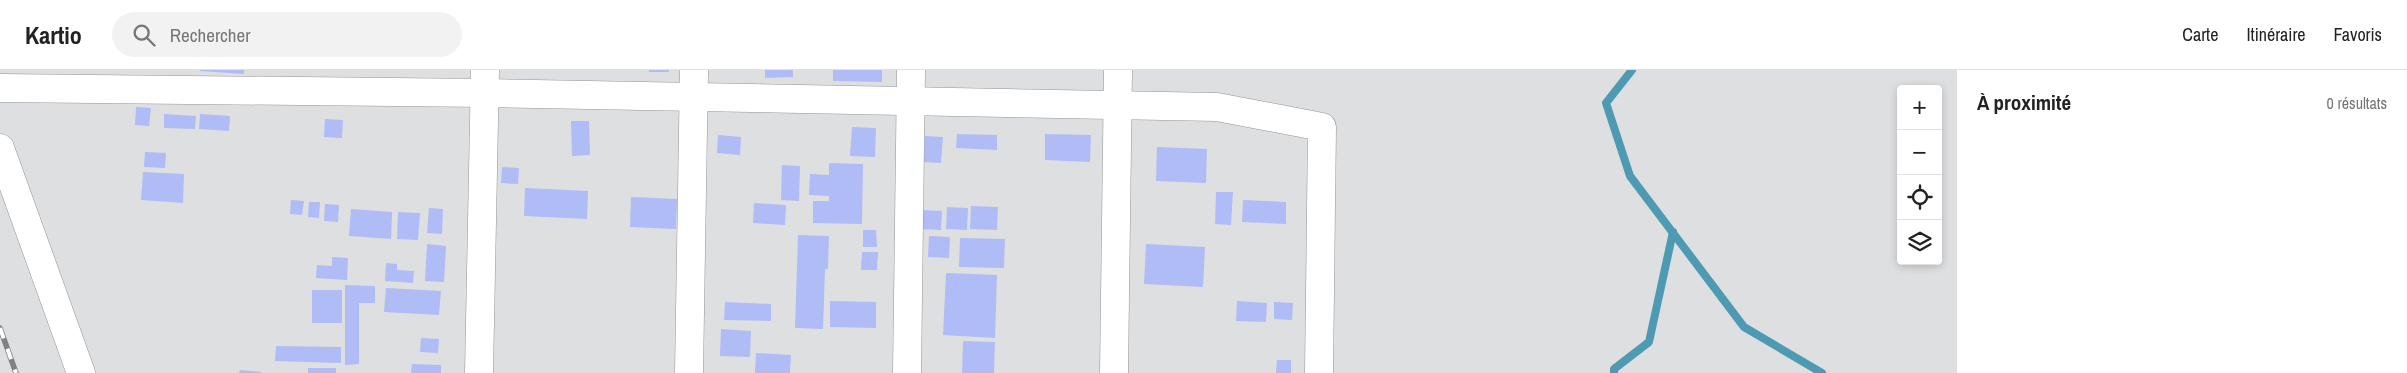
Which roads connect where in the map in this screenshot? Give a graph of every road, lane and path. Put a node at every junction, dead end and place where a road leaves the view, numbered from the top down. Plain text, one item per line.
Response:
1 (694, 70) edge
2 (911, 70) edge
3 (1118, 70) edge
4 (485, 81) edge
5 (0, 88) edge
6 (693, 97) junction
7 (911, 101) junction
8 (1118, 106) junction
9 (0, 148) edge
10 (80, 373) edge
11 (479, 373) edge
12 (690, 373) edge
13 (907, 373) edge
14 (1114, 373) edge
15 (1318, 373) edge

1 - 6 street
2 - 7 street
3 - 8 street
4 - 5 street
4 - 6 street
4 - 11 street
6 - 7 street
6 - 12 street
7 - 8 street
7 - 13 street
8 - 14 street
8 - 15 street
9 - 10 street

